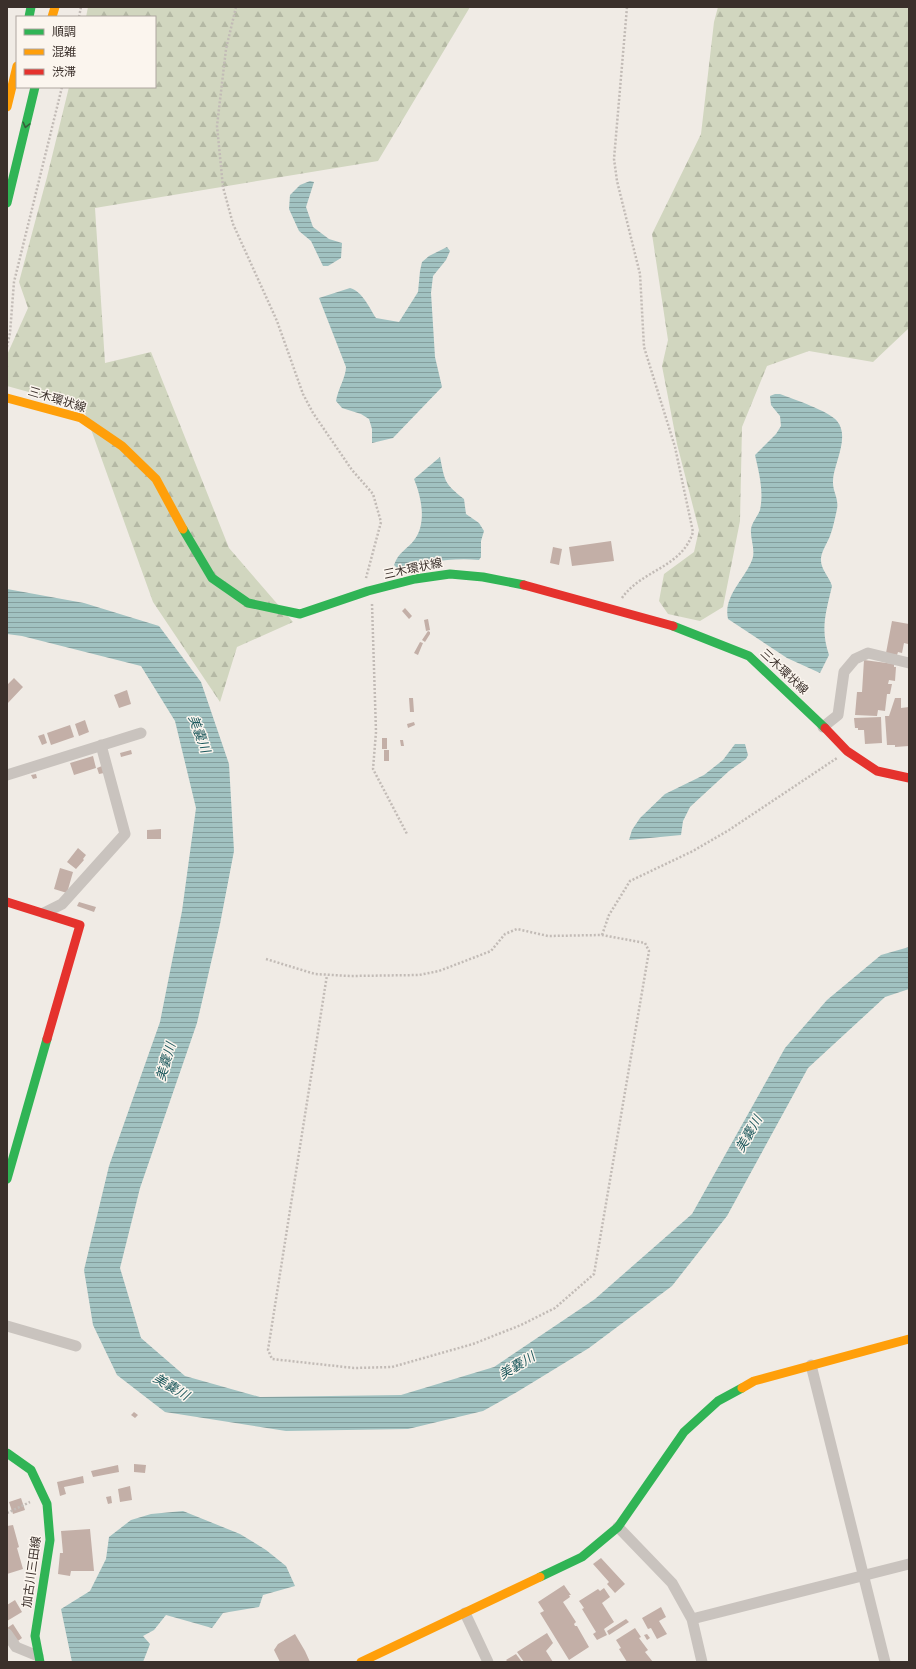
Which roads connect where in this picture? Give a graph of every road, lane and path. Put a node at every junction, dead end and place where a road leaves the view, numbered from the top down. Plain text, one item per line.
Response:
1 (236, 7) edge
2 (627, 7) edge
3 (16, 70) edge
4 (35, 88) edge
5 (62, 88) edge
6 (7, 107) edge
7 (7, 203) edge
8 (7, 347) edge
9 (7, 398) edge
10 (368, 591) junction
11 (614, 610) junction
12 (909, 663) edge
13 (823, 727) junction
14 (141, 732) dead end
15 (101, 745) junction
16 (847, 751) junction
17 (7, 774) edge
18 (909, 778) edge
19 (407, 834) dead end
20 (7, 902) edge
21 (44, 913) junction
22 (602, 935) junction
23 (266, 959) dead end
24 (326, 975) junction
25 (7, 1179) edge
26 (7, 1326) edge
27 (909, 1339) edge
28 (76, 1346) dead end
29 (810, 1365) junction
30 (7, 1453) edge
31 (43, 1496) junction
32 (7, 1513) edge
33 (618, 1527) junction
34 (909, 1564) edge
35 (863, 1576) junction
36 (465, 1613) junction
37 (692, 1619) junction
38 (7, 1634) edge
39 (39, 1659) edge
40 (360, 1662) edge
41 (488, 1662) edge
42 (702, 1662) edge
43 (885, 1662) edge

1 - 10 path
2 - 11 path
3 - 6 main road
4 -> 7 main road
5 - 8 path
9 - 10 main road, 三木環状線
10 - 11 main road, 三木環状線
10 - 19 path
11 - 13 main road, 三木環状線
12 - 13 street
13 - 16 main road, 三木環状線
14 - 15 street
15 - 17 street
15 - 21 street
16 - 18 main road, 三木環状線
16 - 22 path
20 - 21 main road
21 - 25 main road
22 - 24 path
22 - 24 path
23 - 24 path
26 - 28 street
27 - 29 main road
29 - 33 main road
29 - 35 street
30 - 31 main road, 加古川三田線
31 - 32 path
31 - 39 main road, 加古川三田線
33 - 36 main road
33 - 37 street
34 - 35 street
35 - 37 street
35 - 43 street
36 - 40 main road
36 - 41 street
37 - 42 street
38 - 39 street

